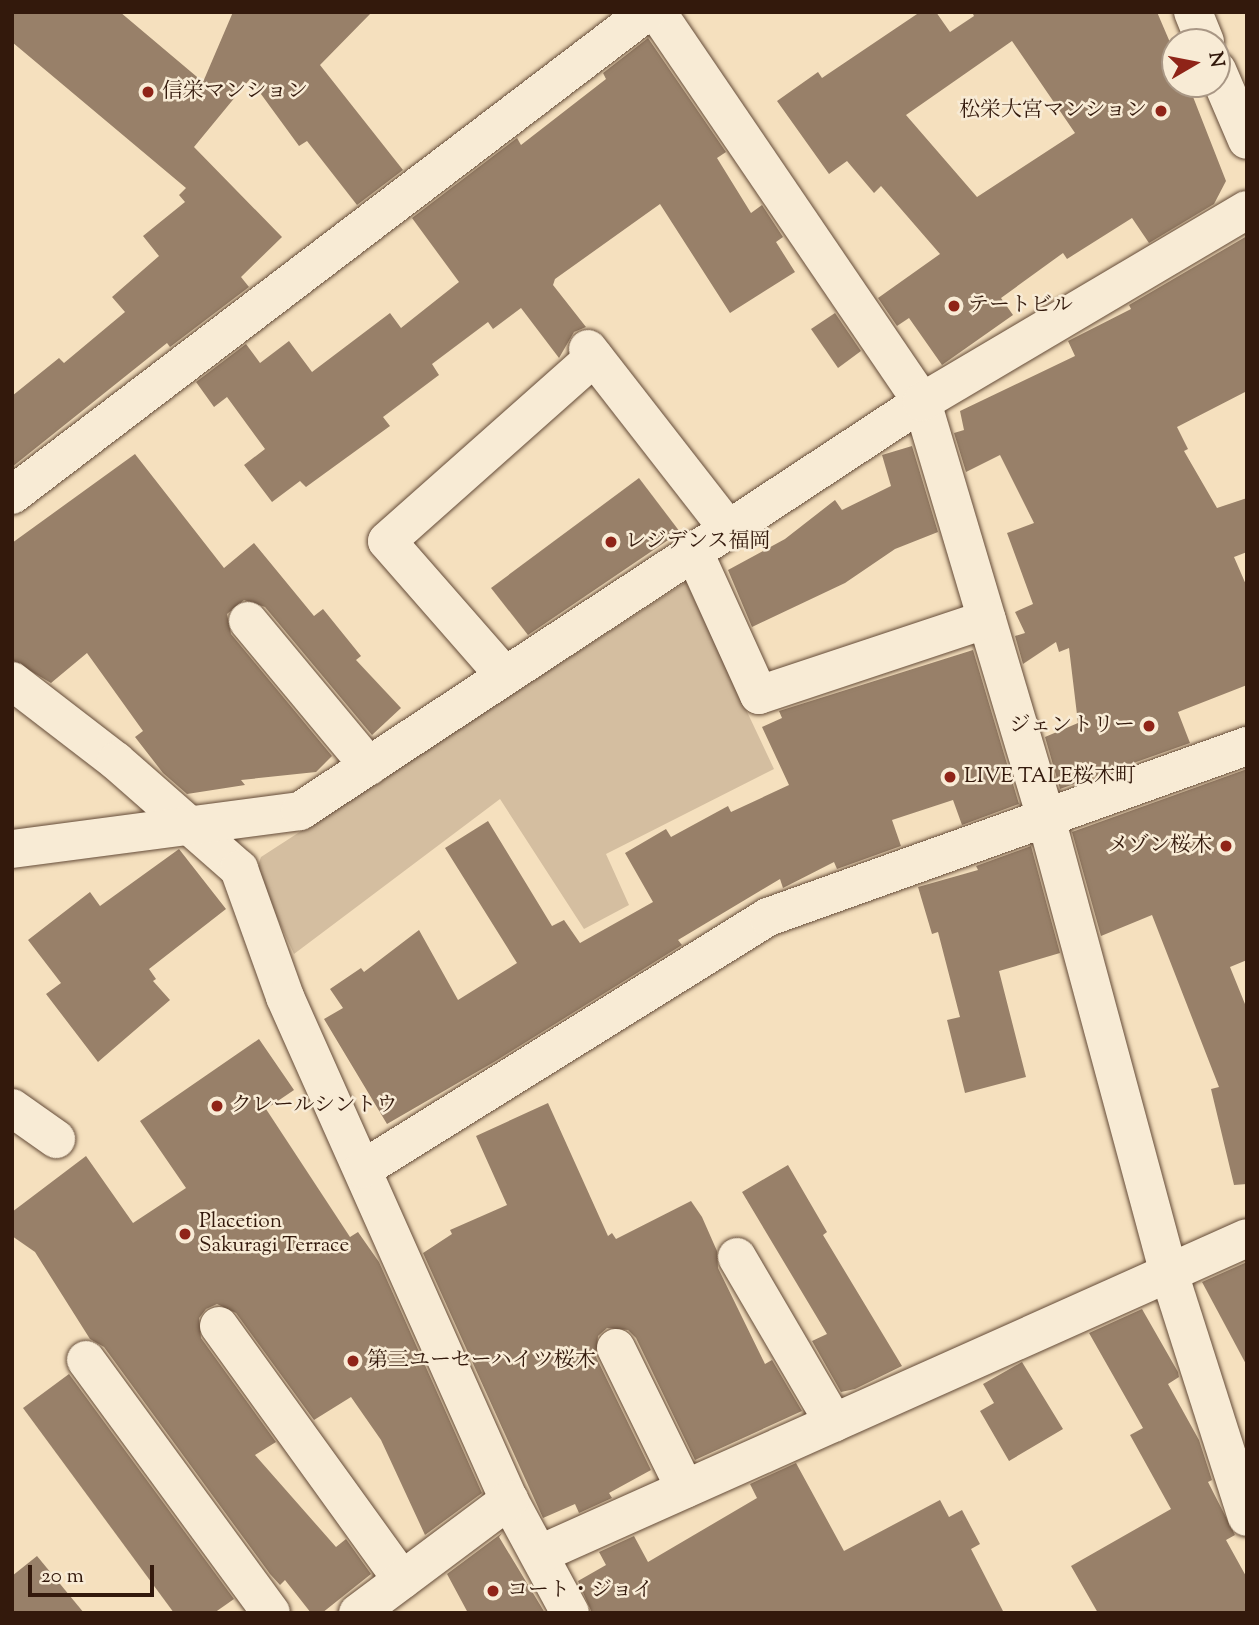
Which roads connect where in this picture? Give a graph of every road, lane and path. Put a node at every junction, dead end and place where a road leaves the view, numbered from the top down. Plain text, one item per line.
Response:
1 (647, 12) edge
2 (657, 12) edge
3 (1229, 98) edge
4 (1247, 140) edge
5 (1247, 210) edge
6 (922, 402) junction
7 (12, 495) edge
8 (728, 529) junction
9 (694, 552) junction
10 (987, 619) junction
11 (248, 621) dead end
12 (505, 676) junction
13 (12, 681) edge
14 (1247, 746) edge
15 (369, 766) junction
16 (1046, 818) junction
17 (192, 827) junction
18 (12, 849) edge
19 (12, 1108) edge
20 (56, 1139) dead end
21 (363, 1169) junction
22 (1247, 1238) edge
23 (737, 1257) dead end
24 (1169, 1273) junction
25 (219, 1326) dead end
26 (616, 1348) dead end
27 (86, 1360) dead end
28 (834, 1423) junction
29 (685, 1489) junction
30 (509, 1500) junction
31 (1247, 1517) edge
32 (540, 1554) junction
33 (402, 1580) junction
34 (271, 1613) edge
35 (358, 1613) edge
36 (570, 1613) edge

1 - 7 street
2 - 6 street
3 - 4 street
5 - 6 street
6 - 8 street
6 - 10 street
8 - 9 street
8 - 12 street
9 - 10 street
9 - 12 street
10 - 16 street
11 - 15 street
12 - 15 street
13 - 17 street
14 - 16 street
15 - 17 street
16 - 21 street
16 - 24 street
17 - 18 street
17 - 21 street
19 - 20 street
21 - 30 street
22 - 24 street
23 - 28 street
24 - 28 street
24 - 31 street
25 - 33 street
26 - 29 street
27 - 34 street
28 - 29 street
29 - 32 street
30 - 32 street
30 - 33 street
32 - 36 street
33 - 35 street

